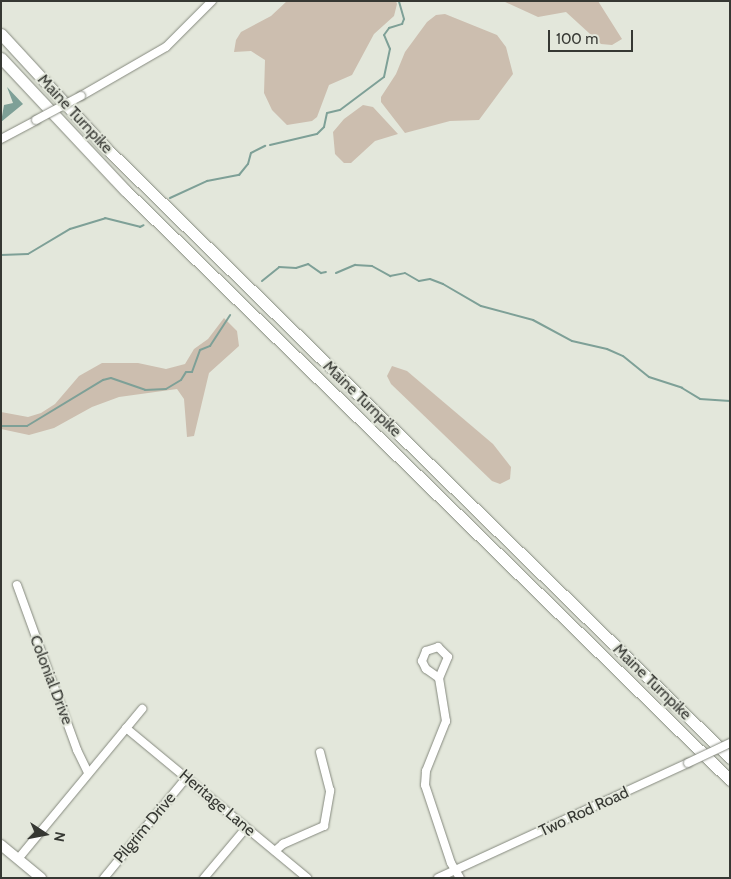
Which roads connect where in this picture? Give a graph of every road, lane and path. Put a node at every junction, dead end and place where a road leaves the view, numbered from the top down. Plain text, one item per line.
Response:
1 (212, 1) edge
2 (1, 34) edge
3 (1, 58) edge
4 (1, 139) edge
5 (17, 585) dead end
6 (439, 678) dead end
7 (142, 708) dead end
8 (126, 728) junction
9 (730, 743) edge
10 (320, 752) dead end
11 (730, 758) edge
12 (88, 773) junction
13 (186, 778) junction
14 (730, 780) edge
15 (246, 828) junction
16 (1, 846) edge
17 (275, 851) junction
18 (18, 859) junction
19 (455, 870) junction
20 (41, 878) edge
21 (104, 878) edge
22 (204, 878) edge
23 (307, 878) edge
24 (438, 878) edge
25 (460, 878) edge

1 - 4 street, bridge
2 - 11 highway, Maine Turnpike
3 - 14 highway, Maine Turnpike
5 - 12 street, Colonial Drive
6 - 19 street
7 - 8 street
8 - 12 street
8 - 13 street, Heritage Lane
9 - 19 street, Two Rod Road, bridge
10 - 17 street
12 - 18 street
13 - 15 street, Heritage Lane
13 - 21 street, Pilgrim Drive
15 - 17 street, Heritage Lane
15 - 22 street
16 - 18 main road
17 - 23 street, Heritage Lane
18 - 20 main road
19 - 24 street, Two Rod Road
19 - 25 street

